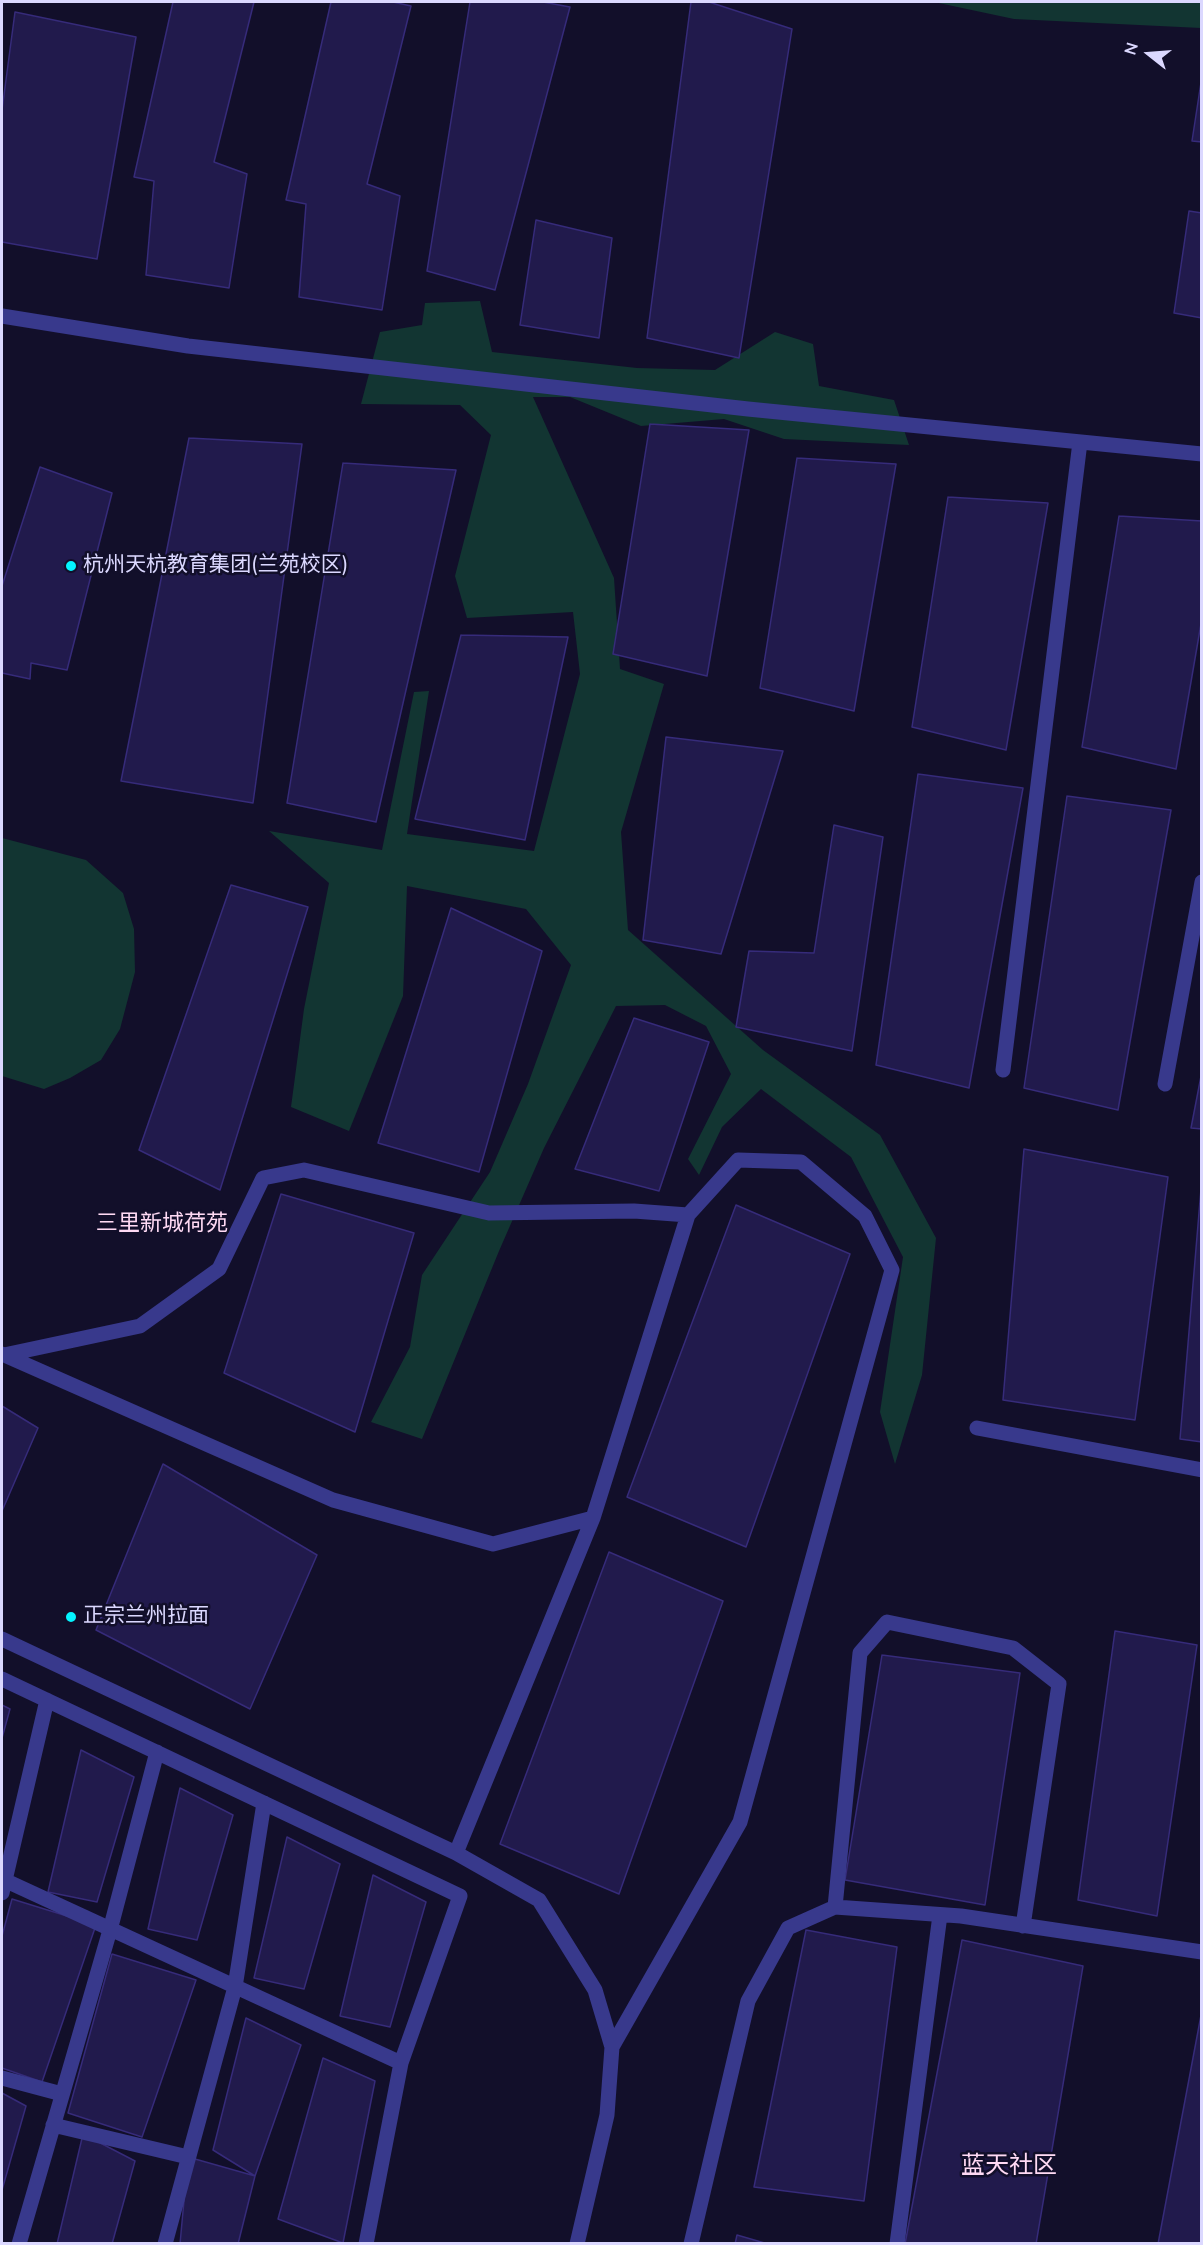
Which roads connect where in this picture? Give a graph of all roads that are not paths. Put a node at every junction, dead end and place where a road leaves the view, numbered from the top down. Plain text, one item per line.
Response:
1 (2, 316) edge
2 (1080, 442) junction
3 (1202, 454) edge
4 (1202, 882) edge
5 (1003, 1070) dead end
6 (1165, 1084) dead end
7 (688, 1215) junction
8 (3, 1355) edge
9 (977, 1428) dead end
10 (1202, 1470) edge
11 (593, 1518) junction
12 (2, 1639) edge
13 (2, 1679) edge
14 (47, 1700) junction
15 (157, 1752) junction
16 (264, 1803) junction
17 (456, 1853) junction
18 (3, 1884) edge
19 (835, 1907) junction
20 (940, 1915) junction
21 (1023, 1926) junction
22 (110, 1930) junction
23 (1202, 1952) edge
24 (235, 1988) junction
25 (612, 2047) junction
26 (401, 2063) junction
27 (2, 2078) edge
28 (62, 2094) junction
29 (53, 2125) junction
30 (188, 2157) junction
31 (19, 2244) edge
32 (165, 2244) edge
33 (366, 2244) edge
34 (577, 2244) edge
35 (691, 2244) edge
36 (897, 2244) edge

1 - 2 street
2 - 3 street
2 - 5 street
4 - 6 street
7 - 8 street
7 - 11 street
7 - 25 street
8 - 11 street
9 - 10 street
11 - 17 street
12 - 17 street
13 - 14 street
14 - 15 street
14 - 18 street
15 - 16 street
15 - 22 street
16 - 24 street
16 - 26 street
17 - 25 street
18 - 22 street
19 - 20 street
19 - 21 street
19 - 35 street
20 - 21 street
20 - 36 street
21 - 23 street
22 - 24 street
22 - 28 street
24 - 26 street
24 - 30 street
25 - 34 street
26 - 33 street
27 - 28 street
28 - 29 street
29 - 30 street
29 - 31 street
30 - 32 street

